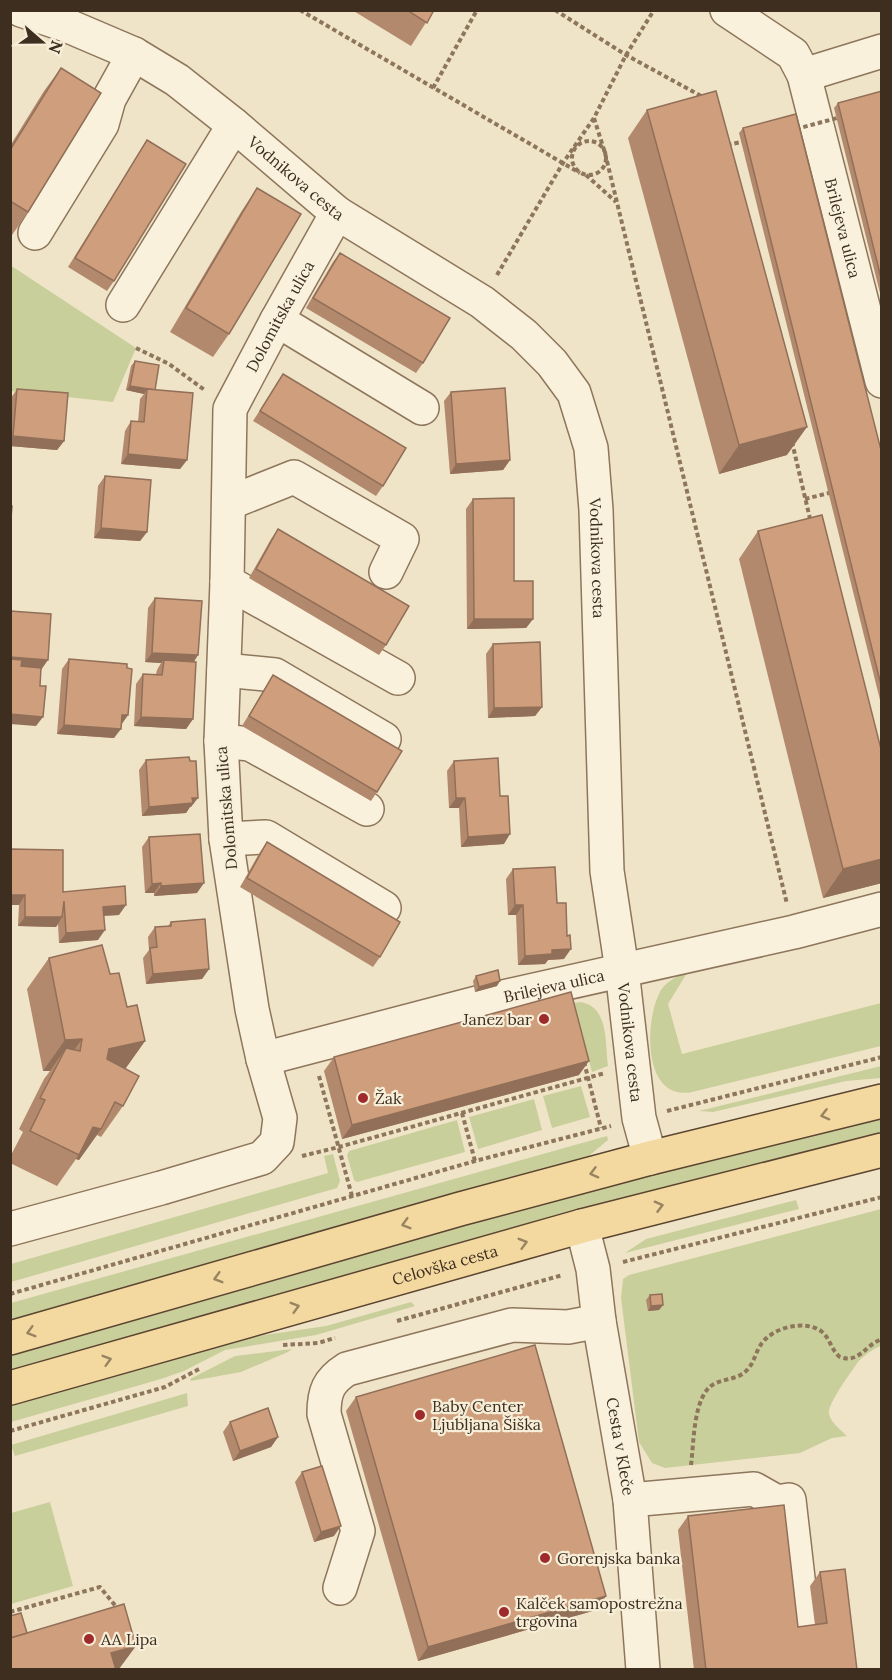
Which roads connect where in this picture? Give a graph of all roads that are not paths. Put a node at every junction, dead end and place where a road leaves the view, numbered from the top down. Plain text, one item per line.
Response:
1 (21, 10) edge
2 (727, 10) edge
3 (882, 51) edge
4 (134, 54) junction
5 (804, 75) junction
6 (234, 125) junction
7 (336, 213) junction
8 (34, 233) edge
9 (123, 305) dead end
10 (277, 320) junction
11 (882, 381) edge
12 (422, 408) dead end
13 (229, 503) junction
14 (386, 572) dead end
15 (228, 582) junction
16 (224, 669) junction
17 (398, 678) dead end
18 (384, 739) edge
19 (220, 741) junction
20 (367, 809) dead end
21 (226, 839) junction
22 (384, 908) dead end
23 (882, 909) edge
24 (622, 970) junction
25 (263, 1059) junction
26 (882, 1101) edge
27 (882, 1150) edge
28 (650, 1158) junction
29 (582, 1226) junction
30 (10, 1229) edge
31 (599, 1321) junction
32 (10, 1338) edge
33 (10, 1388) edge
34 (630, 1500) junction
35 (340, 1588) dead end
36 (805, 1639) edge
37 (643, 1670) edge

1 - 4 street, Vodnikova cesta
2 - 5 street, Brilejeva ulica
3 - 5 street
4 - 6 street, Vodnikova cesta
4 - 8 street
5 - 11 street, Brilejeva ulica
6 - 7 street, Vodnikova cesta
6 - 9 street, Vodnikova cesta
7 - 10 street, Dolomitska ulica
7 - 24 street, Vodnikova cesta
10 - 12 street
10 - 13 street, Dolomitska ulica
13 - 14 street
13 - 15 street, Dolomitska ulica
15 - 16 street, Dolomitska ulica
15 - 17 street
16 - 18 street
16 - 19 street, Dolomitska ulica
19 - 20 street
19 - 21 street, Dolomitska ulica
21 - 22 street
21 - 25 street, Dolomitska ulica
23 - 24 street, Brilejeva ulica
24 - 25 street, Brilejeva ulica
24 - 28 street, Vodnikova cesta
25 - 30 street, Dolomitska ulica
26 -> 28 main road
29 -> 27 main road, Celovška cesta
28 -> 32 main road
29 - 31 street, Cesta v Kleče
33 -> 29 main road, Celovška cesta
31 - 34 street, Cesta v Kleče
31 - 35 street
34 - 36 street
34 - 37 street, Cesta v Kleče

